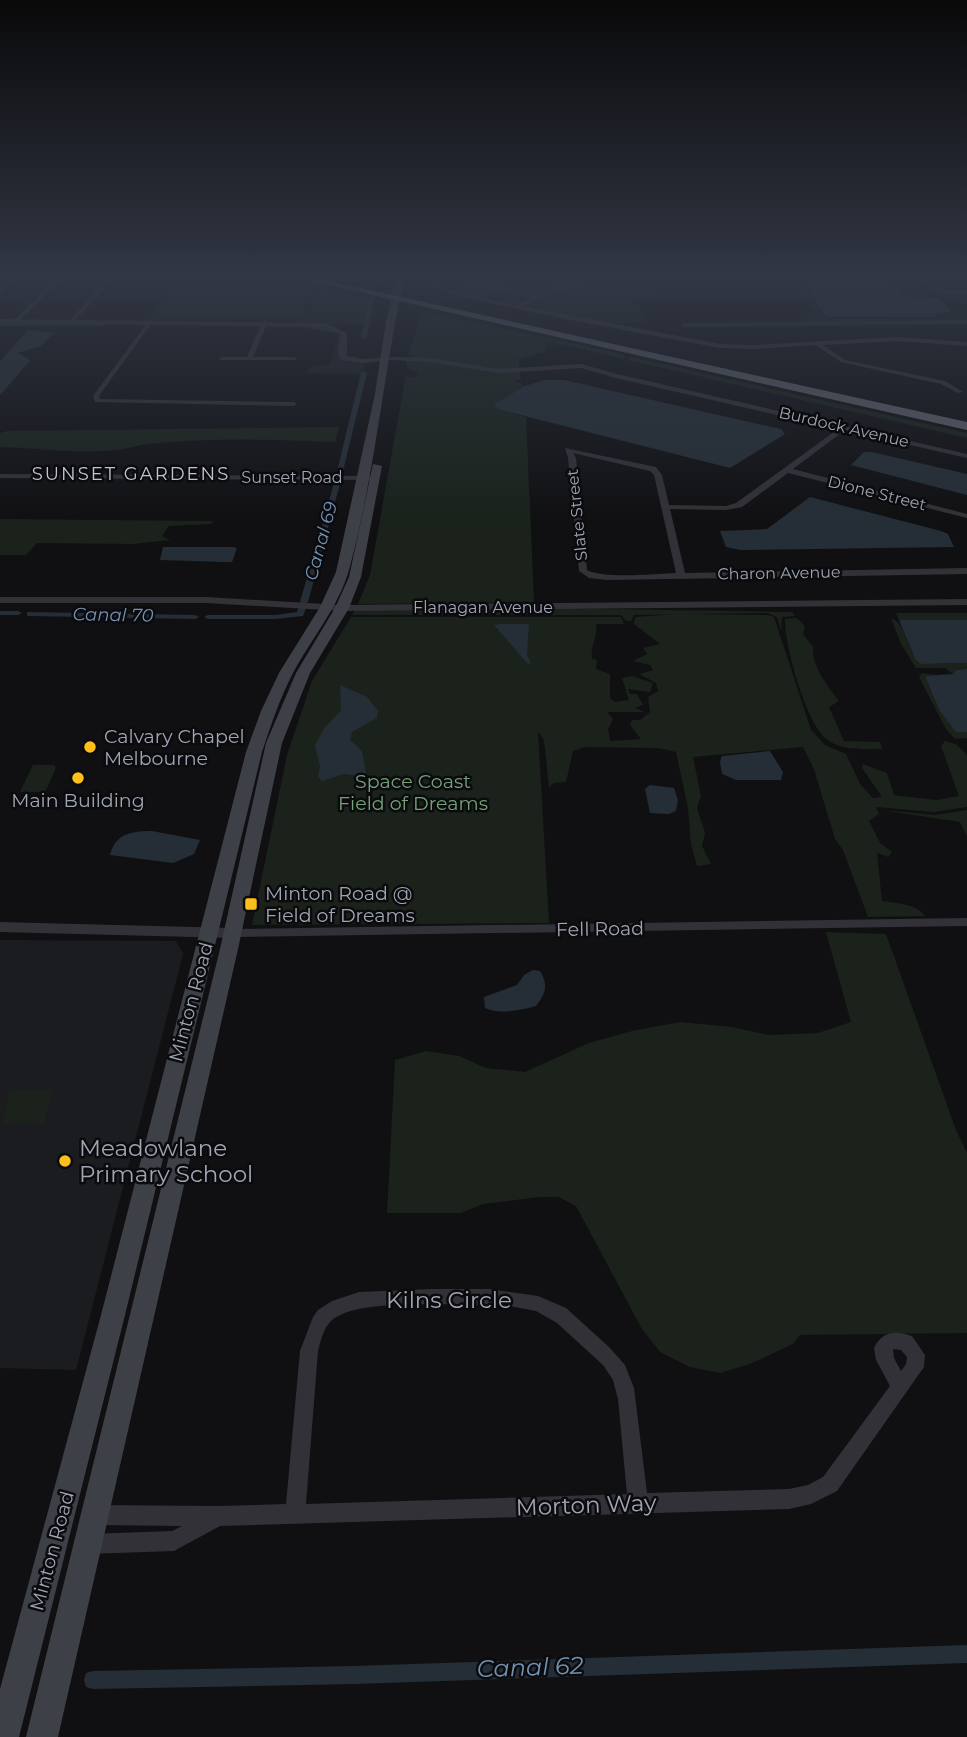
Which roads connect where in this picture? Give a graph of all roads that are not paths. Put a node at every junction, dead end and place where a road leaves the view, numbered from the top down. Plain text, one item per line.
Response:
1 (122, 359) edge
2 (361, 359) edge
3 (667, 359) edge
4 (699, 359) edge
5 (840, 359) edge
6 (393, 361) junction
7 (960, 392) dead end
8 (295, 404) dead end
9 (967, 418) edge
10 (967, 426) edge
11 (845, 427) junction
12 (967, 456) edge
13 (787, 470) junction
14 (0, 476) edge
15 (369, 478) junction
16 (666, 507) junction
17 (967, 516) edge
18 (967, 571) edge
19 (681, 575) junction
20 (592, 576) joint
21 (0, 600) edge
22 (967, 602) edge
23 (335, 608) junction
24 (260, 733) junction
25 (274, 743) junction
26 (254, 752) junction
27 (967, 922) edge
28 (0, 927) edge
29 (221, 932) junction
30 (113, 1315) junction
31 (141, 1316) junction
32 (900, 1385) dead end
33 (638, 1503) junction
34 (295, 1514) junction
35 (218, 1516) junction
36 (91, 1529) junction
37 (3, 1737) edge
38 (42, 1737) edge

1 - 8 street
2 - 6 street
3 - 10 highway
4 - 9 highway
5 - 7 street
6 - 11 street, Burdock Avenue
6 - 15 main road, Minton Road
11 - 12 street, Burdock Avenue
11 - 13 street
13 - 16 street
13 - 17 street, Dione Street
14 - 15 street, Sunset Road
15 - 23 main road, Minton Road
16 - 19 street
16 - 20 street, Slate Street
18 - 19 street, Charon Avenue
19 - 20 street, Charon Avenue
21 - 23 street, Flanagan Avenue
22 - 23 street, Flanagan Avenue
23 - 24 main road, Minton Road
23 - 25 main road, Minton Road
24 - 25 main road
24 - 26 main road, Minton Road
25 - 26 main road
25 - 29 main road, Minton Road
26 - 29 main road, Minton Road
27 - 29 street, Fell Road
28 - 29 street
29 - 30 main road, Minton Road
29 - 31 main road, Minton Road
30 - 31 street
30 - 37 main road, Minton Road
31 - 36 main road, Minton Road
32 - 33 street, Morton Way
33 - 34 street, Morton Way
33 - 34 street, Kilns Circle
34 - 35 street, Morton Way
35 - 36 street, Morton Way
35 - 36 street, Morton Way
36 - 38 main road, Minton Road

